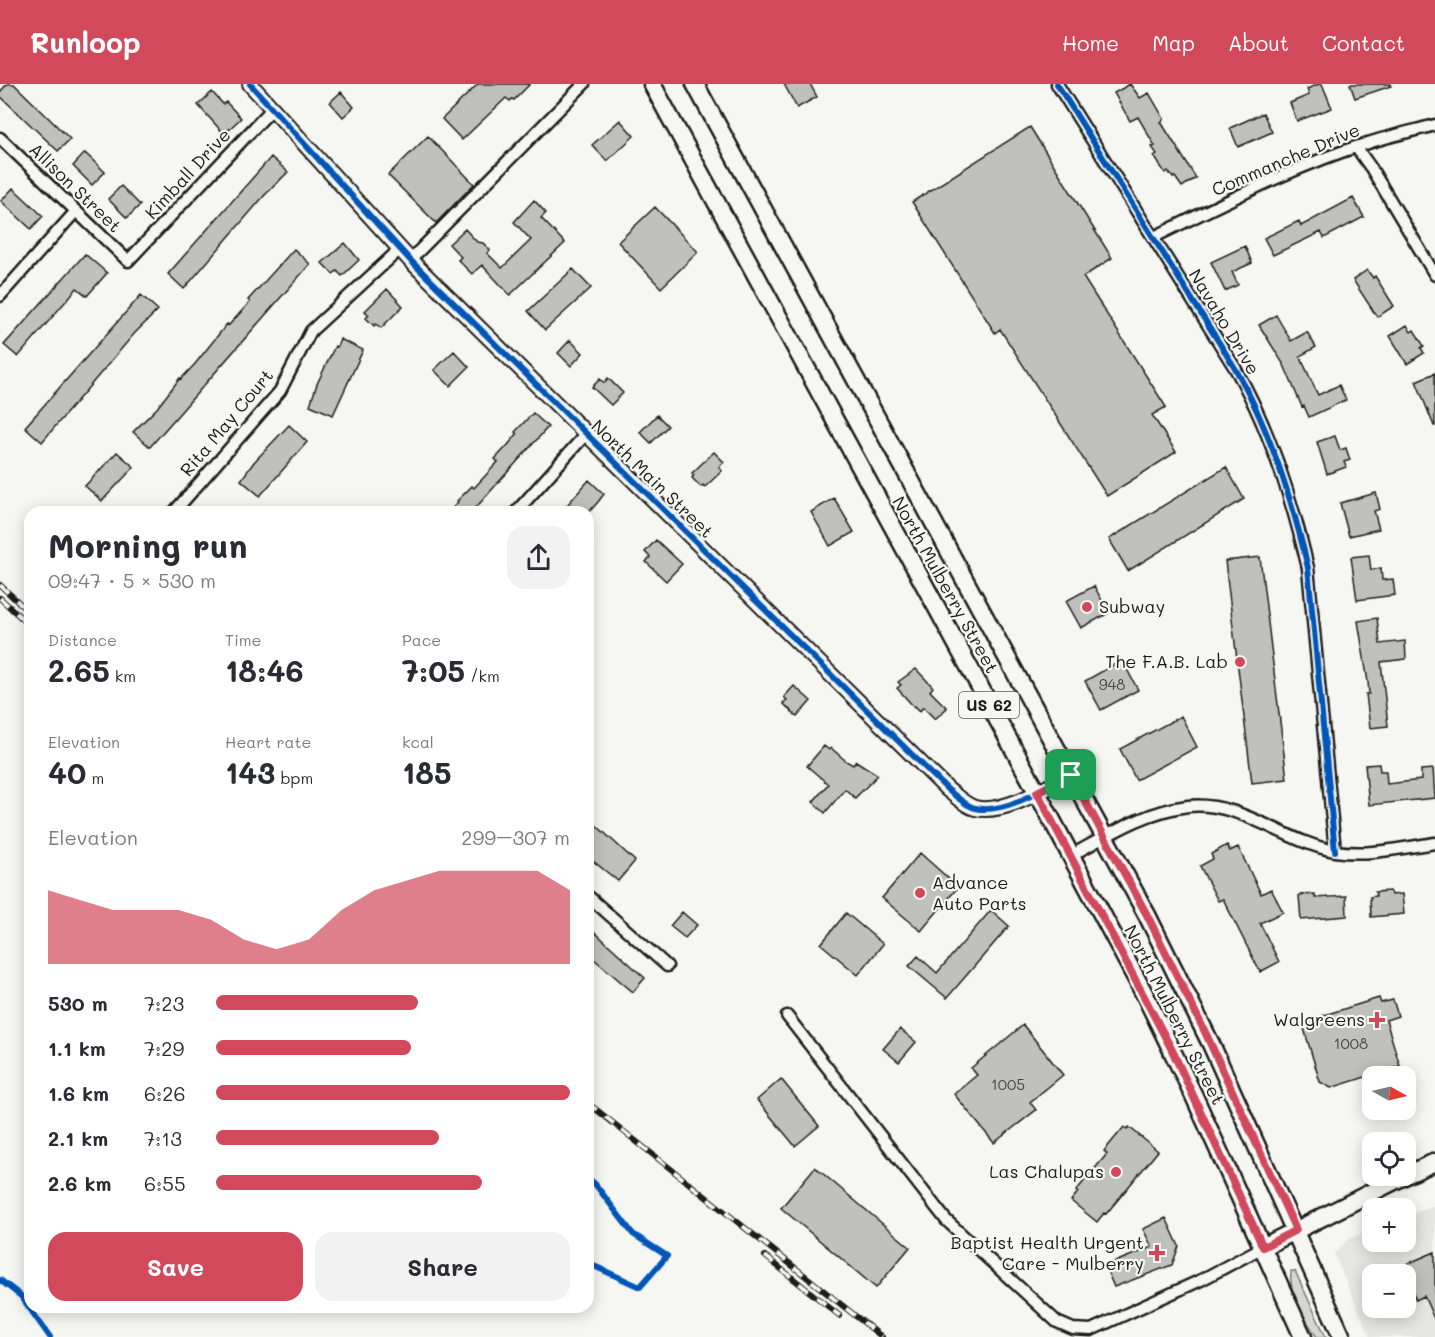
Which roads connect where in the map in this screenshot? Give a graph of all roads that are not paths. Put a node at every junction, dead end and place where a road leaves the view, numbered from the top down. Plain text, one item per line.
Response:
1 (250, 84) edge
2 (584, 84) edge
3 (652, 84) edge
4 (695, 84) edge
5 (1057, 84) edge
6 (272, 109) junction
7 (1435, 125) edge
8 (0, 138) edge
9 (1356, 147) junction
10 (76, 211) junction
11 (1154, 237) junction
12 (400, 249) junction
13 (410, 260) junction
14 (128, 261) joint
15 (1435, 275) edge
16 (0, 296) edge
17 (585, 435) junction
18 (179, 506) edge
19 (521, 506) edge
20 (1071, 775) junction
21 (1037, 792) junction
22 (1105, 837) junction
23 (1435, 843) edge
24 (1335, 850) junction
25 (1070, 856) junction
26 (594, 901) edge
27 (667, 966) dead end
28 (787, 1016) dead end
29 (1435, 1162) edge
30 (1416, 1171) edge
31 (1385, 1186) edge
32 (1296, 1230) junction
33 (1263, 1247) junction
34 (1303, 1337) edge
35 (1342, 1337) edge

1 - 6 street, North Main Street
2 - 13 street
3 - 21 main road, North Mulberry Street / US 62
4 - 20 main road, North Mulberry Street / US 62
5 - 11 street, Navaho Drive
6 - 12 street, North Main Street
6 - 14 street, Kimball Drive
7 - 9 street, Commanche Drive
8 - 10 street, Allison Street
9 - 11 street, Commanche Drive
9 - 15 street
10 - 14 street, Allison Street
10 - 16 street
11 - 24 street, Navaho Drive
12 - 13 street, North Main Street
12 - 18 street, Rita May Court
13 - 17 street, North Main Street
17 - 19 street
17 - 21 street, North Main Street
20 - 21 street, North Main Street
20 - 22 main road, North Mulberry Street / US 62
21 - 25 main road, North Mulberry Street / US 62
22 - 24 street
22 - 25 street
22 - 32 main road, North Mulberry Street / US 62
23 - 24 street
25 - 33 main road, North Mulberry Street / US 62
26 - 27 street
28 - 33 street
29 - 30 main road
31 - 32 main road
32 - 33 main road
32 - 35 main road, North Mulberry Street / US 62
33 - 34 main road, North Mulberry Street / US 62

